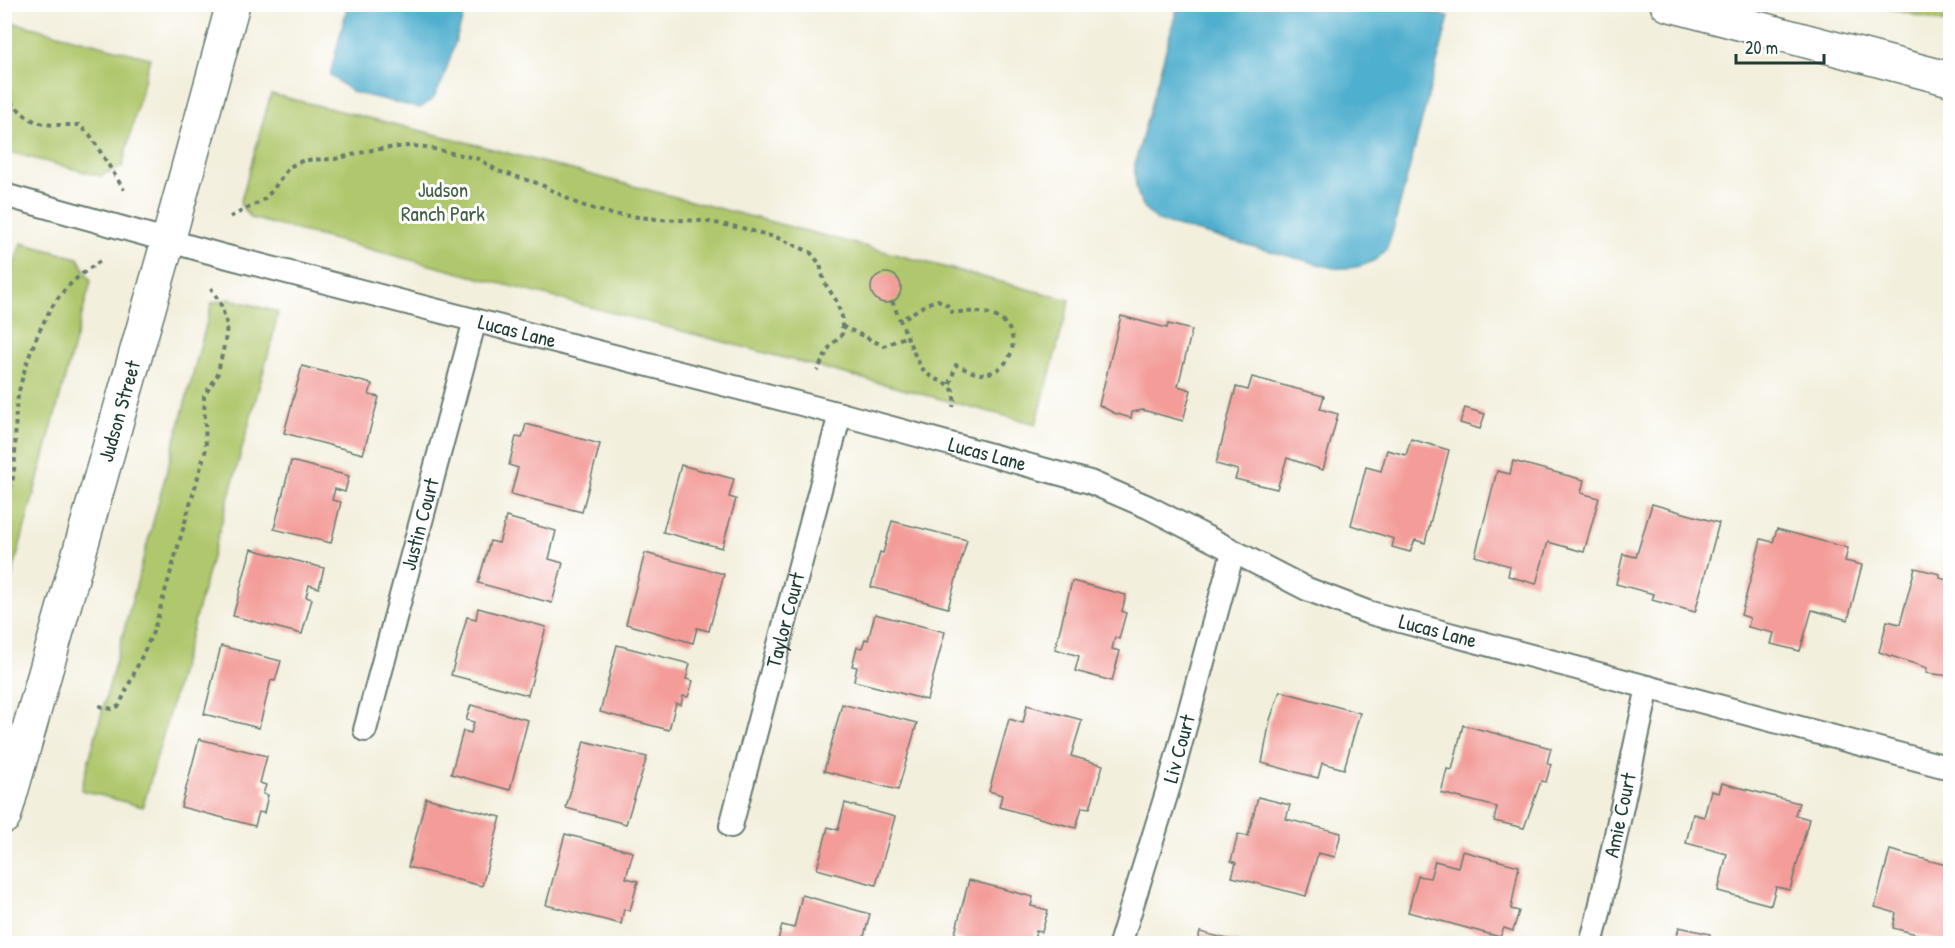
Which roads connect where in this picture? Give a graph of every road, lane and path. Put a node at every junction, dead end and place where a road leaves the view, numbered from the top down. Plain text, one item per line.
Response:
1 (232, 4) edge
2 (1666, 4) edge
3 (1950, 79) edge
4 (4, 95) edge
5 (124, 190) dead end
6 (4, 195) edge
7 (230, 217) dead end
8 (168, 241) junction
9 (104, 259) dead end
10 (211, 288) dead end
11 (892, 301) dead end
12 (475, 320) junction
13 (900, 320) junction
14 (842, 326) junction
15 (907, 336) junction
16 (818, 371) dead end
17 (950, 384) junction
18 (953, 407) dead end
19 (840, 414) junction
20 (4, 506) edge
21 (1233, 552) junction
22 (1648, 687) junction
23 (99, 706) dead end
24 (365, 730) dead end
25 (1950, 768) edge
26 (4, 817) edge
27 (731, 826) dead end
28 (1120, 944) edge
29 (1591, 944) edge

1 - 8 street, Judson Street
2 - 3 street
4 - 5 path
6 - 8 street, Lucas Lane
7 - 14 path
8 - 12 street, Lucas Lane
8 - 26 street, Judson Street
9 - 20 path
10 - 23 path
11 - 13 path
12 - 19 street, Lucas Lane
12 - 24 street, Justin Court
13 - 15 path
13 - 17 path
14 - 15 path
14 - 16 path
15 - 17 path
17 - 18 path
19 - 21 street, Lucas Lane
19 - 27 street, Taylor Court
21 - 22 street, Lucas Lane
21 - 28 street, Liv Court
22 - 25 street, Lucas Lane
22 - 29 street, Amie Court

